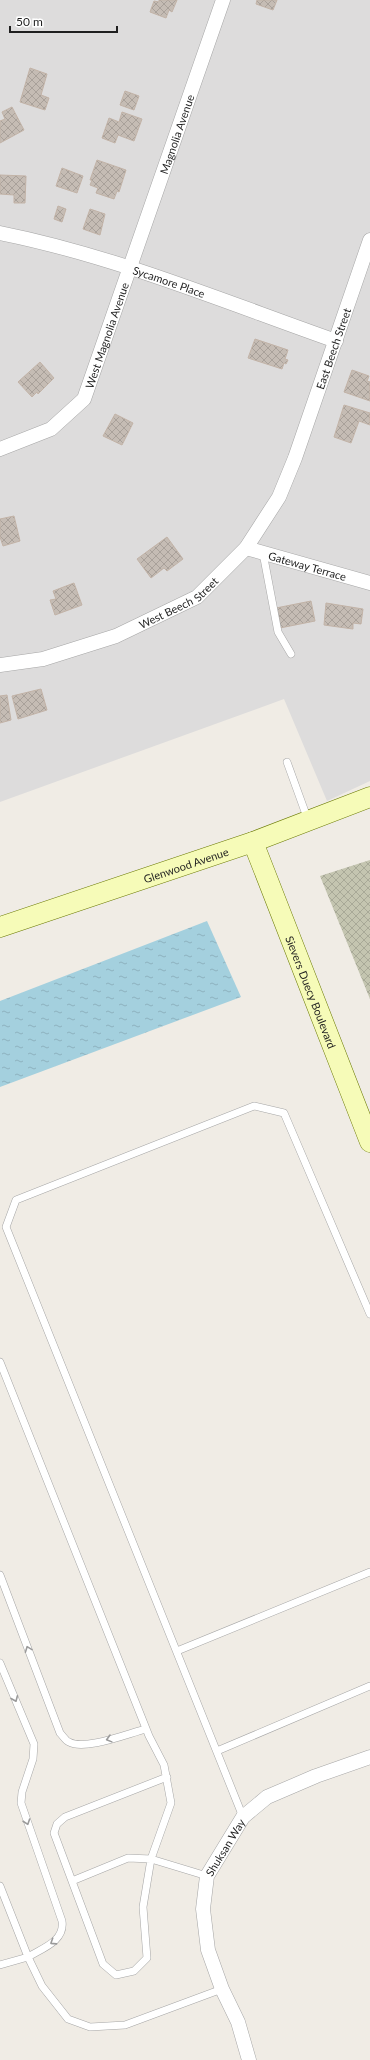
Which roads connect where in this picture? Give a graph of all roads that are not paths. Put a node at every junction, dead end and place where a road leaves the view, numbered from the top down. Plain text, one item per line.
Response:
1 (223, 0) edge
2 (0, 233) edge
3 (370, 240) edge
4 (130, 268) junction
5 (336, 341) junction
6 (0, 449) edge
7 (295, 458) joint
8 (246, 548) junction
9 (263, 553) junction
10 (370, 584) edge
11 (291, 654) dead end
12 (0, 665) edge
13 (287, 762) dead end
14 (370, 797) edge
15 (308, 821) junction
16 (253, 842) junction
17 (0, 927) edge
18 (370, 1142) edge
19 (370, 1314) edge
20 (0, 1362) edge
21 (370, 1572) edge
22 (0, 1575) edge
23 (176, 1651) junction
24 (0, 1663) edge
25 (370, 1686) edge
26 (146, 1729) junction
27 (216, 1751) junction
28 (370, 1757) edge
29 (167, 1777) junction
30 (243, 1817) junction
31 (151, 1859) junction
32 (207, 1876) junction
33 (72, 1881) junction
34 (0, 1886) edge
35 (28, 1957) junction
36 (0, 1965) edge
37 (222, 1989) junction
38 (249, 2060) edge

1 - 4 street, Magnolia Avenue
2 - 4 street, Sycamore Place
3 - 5 street, East Beech Street
4 - 5 street, Sycamore Place
4 - 6 street, West Magnolia Avenue
5 - 7 street, East Beech Street
7 - 8 street, West Beech Street
8 - 9 street, Gateway Terrace
8 - 12 street, West Beech Street
9 - 10 street, Gateway Terrace
9 - 11 lane
13 - 15 lane
14 - 15 street, Glenwood Avenue
15 - 16 street, Glenwood Avenue
16 - 17 street, Glenwood Avenue
16 - 18 street, Sievers Duecy Boulevard
19 - 23 lane
20 - 26 lane
21 - 23 lane
26 -> 22 lane
23 - 27 lane
24 -> 35 lane
25 - 27 lane
26 - 29 lane
27 - 30 lane
28 - 30 street, Shuksan Way
29 - 31 lane
29 - 33 lane
30 - 32 street, Shuksan Way
31 - 32 lane
31 - 33 lane
31 - 33 lane
32 - 37 street, Shuksan Way
34 - 35 lane
35 - 36 lane
35 - 37 lane
37 - 38 street, Shuksan Way

